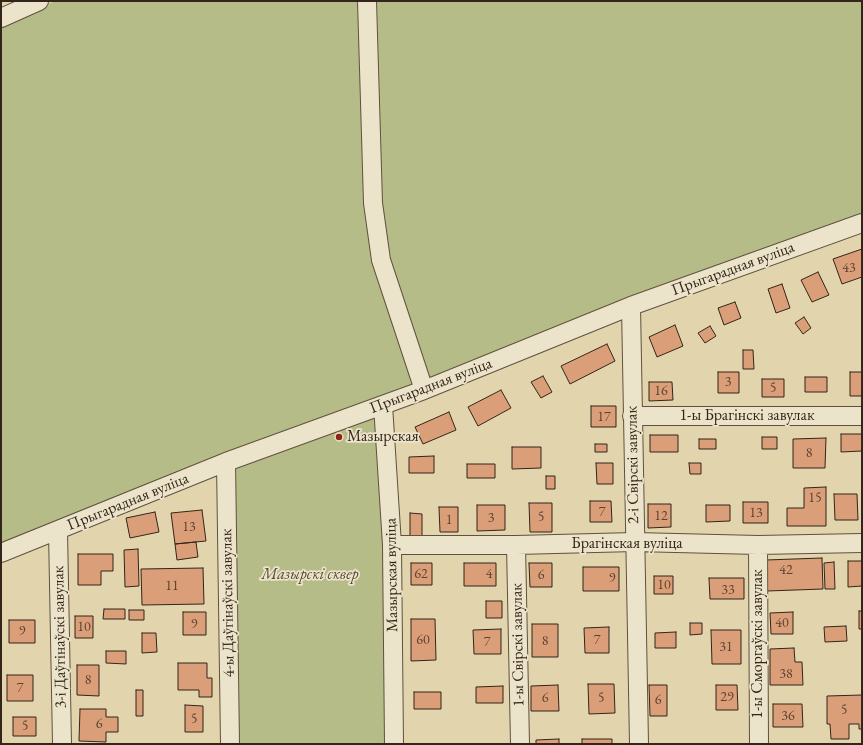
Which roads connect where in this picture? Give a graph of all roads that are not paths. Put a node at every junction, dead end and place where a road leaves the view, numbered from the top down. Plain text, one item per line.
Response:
1 (39, 1) edge
2 (367, 1) edge
3 (1, 18) edge
4 (862, 223) edge
5 (631, 306) junction
6 (424, 390) junction
7 (384, 405) junction
8 (632, 416) junction
9 (862, 416) edge
10 (226, 462) junction
11 (58, 530) junction
12 (635, 542) junction
13 (862, 543) edge
14 (392, 545) junction
15 (758, 545) junction
16 (516, 546) junction
17 (1, 553) edge
18 (62, 744) edge
19 (230, 744) edge
20 (394, 744) edge
21 (520, 744) edge
22 (639, 744) edge
23 (759, 744) edge

1 - 3 street
2 - 6 street
4 - 5 street, Прыгарадная вуліца
5 - 6 street, Прыгарадная вуліца
5 - 8 street, 2-і Свірскі завулак
6 - 7 street, Прыгарадная вуліца
7 - 10 street, Прыгарадная вуліца
7 - 14 street, Мазырская вуліца
8 - 9 street, 1-ы Брагінскі завулак
8 - 12 street, 2-і Свірскі завулак
10 - 11 street, Прыгарадная вуліца
10 - 19 street, 4-ы Даўгінаўскі завулак
11 - 17 street, Прыгарадная вуліца
11 - 18 street, 3-і Даўгінаўскі завулак
12 - 15 street, Брагінская вуліца
12 - 16 street, Брагінская вуліца
12 - 22 street, 2-і Свірскі завулак
13 - 15 street, Брагінская вуліца
14 - 16 street, Брагінская вуліца
14 - 20 street, Мазырская вуліца
15 - 23 street, 1-ы Сморгаўскі завулак
16 - 21 street, 1-ы Свірскі завулак

